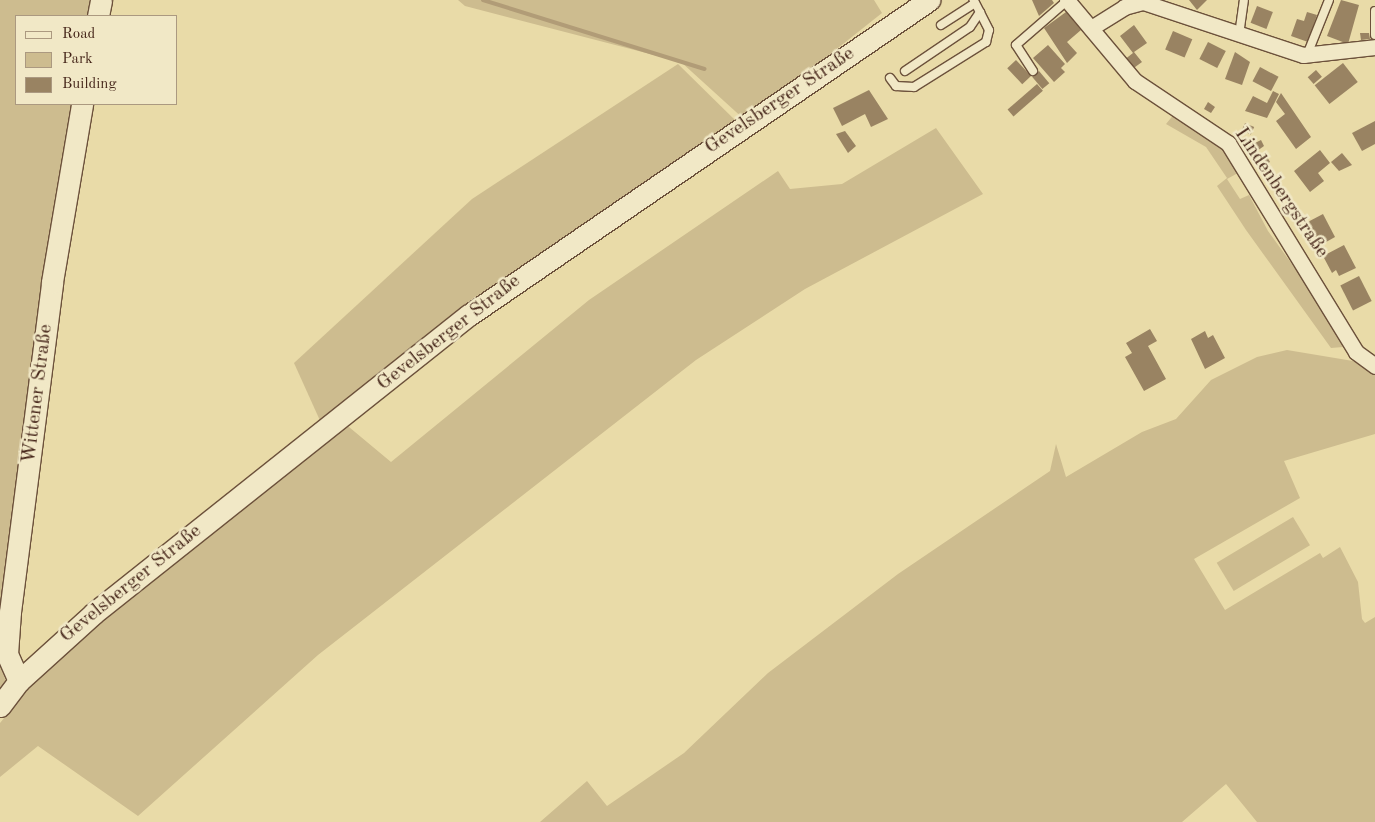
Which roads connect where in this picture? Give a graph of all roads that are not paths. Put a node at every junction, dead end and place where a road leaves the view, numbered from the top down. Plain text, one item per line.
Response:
1 (101, 0) edge
2 (929, 0) edge
3 (1068, 0) edge
4 (1244, 0) edge
5 (1329, 0) edge
6 (974, 2) edge
7 (1375, 11) edge
8 (980, 12) junction
9 (98, 15) edge
10 (941, 25) dead end
11 (1091, 28) junction
12 (1239, 35) junction
13 (1375, 35) edge
14 (1375, 47) edge
15 (1307, 55) junction
16 (1033, 70) dead end
17 (905, 72) dead end
18 (890, 78) dead end
19 (82, 105) edge
20 (1375, 366) edge
21 (19, 682) junction
22 (0, 706) edge

1 - 9 main road
2 - 21 main road, Gevelsberger Straße
3 - 11 street, Lindenbergstraße
3 - 16 lane
4 - 12 lane
5 - 15 lane
6 - 8 lane
6 - 10 lane
7 - 13 lane
8 - 17 lane
8 - 18 lane
11 - 12 street
11 - 20 street, Lindenbergstraße
12 - 15 street
14 - 15 street
19 - 21 main road, Wittener Straße
21 - 22 main road, Gevelsberger Straße

